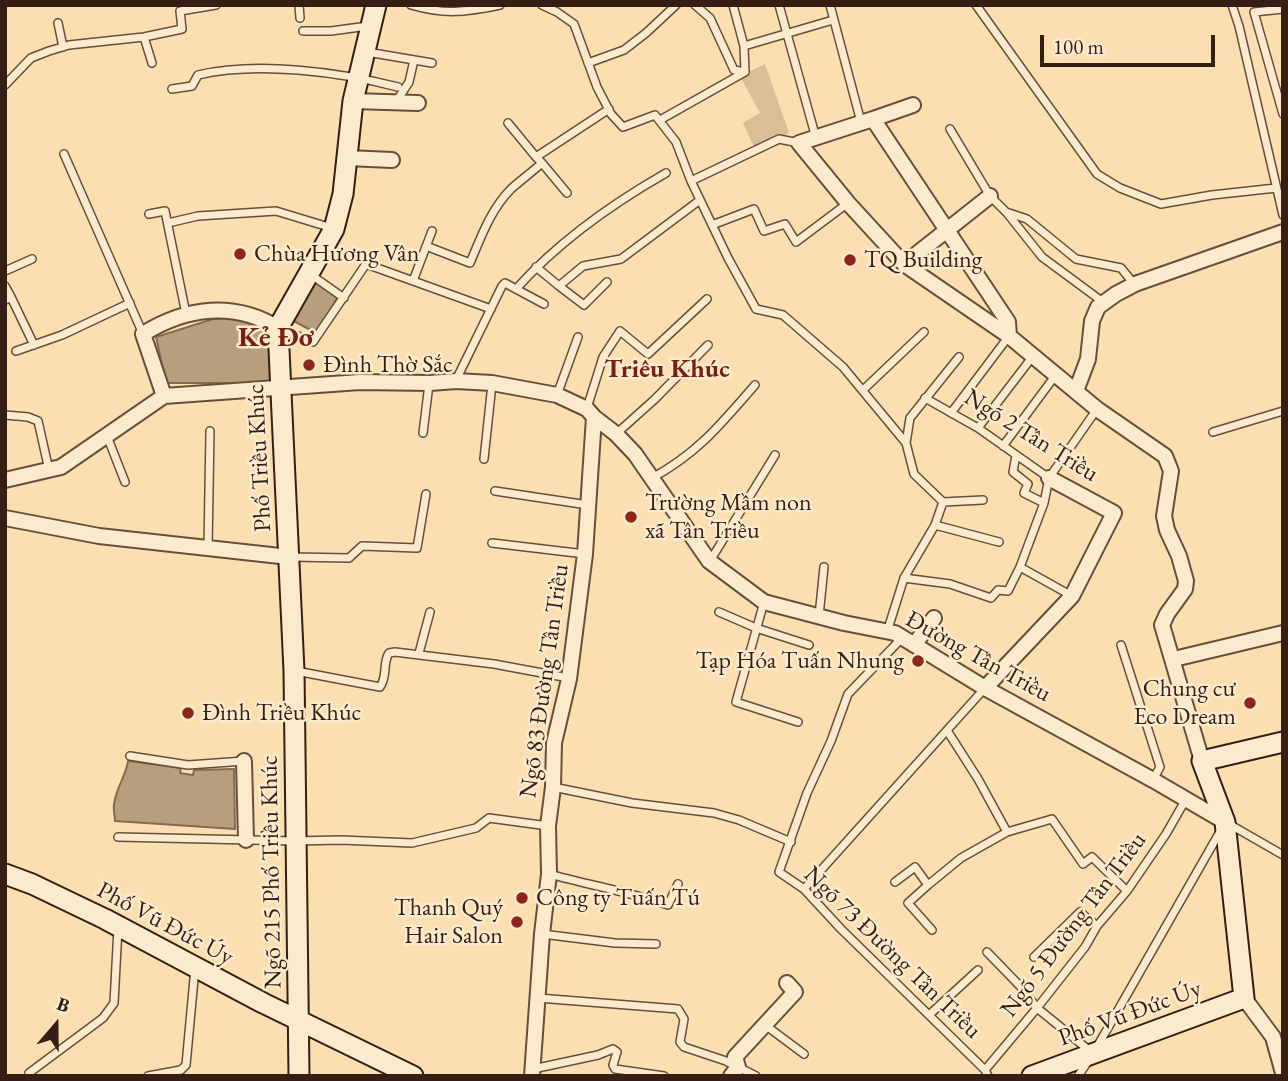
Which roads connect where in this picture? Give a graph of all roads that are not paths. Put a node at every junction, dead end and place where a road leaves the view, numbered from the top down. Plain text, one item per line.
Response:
1 (216, 5) edge
2 (299, 5) edge
3 (376, 5) edge
4 (411, 5) edge
5 (500, 5) edge
6 (542, 5) edge
7 (676, 5) edge
8 (695, 5) edge
9 (733, 5) edge
10 (779, 5) edge
11 (830, 5) edge
12 (975, 5) edge
13 (1232, 5) edge
14 (190, 8) edge
15 (1283, 9) edge
16 (300, 18) dead end
17 (834, 20) junction
18 (58, 23) dead end
19 (372, 25) junction
20 (303, 31) dead end
21 (787, 33) junction
22 (144, 37) junction
23 (744, 46) junction
24 (63, 47) junction
25 (366, 52) junction
26 (414, 61) junction
27 (152, 63) dead end
28 (588, 63) junction
29 (432, 64) dead end
30 (745, 72) junction
31 (360, 78) junction
32 (5, 85) edge
33 (172, 89) dead end
34 (397, 95) junction
35 (353, 102) junction
36 (418, 103) dead end
37 (914, 105) dead end
38 (609, 109) junction
39 (1283, 114) edge
40 (660, 120) junction
41 (867, 121) junction
42 (508, 123) dead end
43 (950, 129) dead end
44 (816, 138) junction
45 (799, 144) junction
46 (64, 153) dead end
47 (347, 158) junction
48 (392, 160) dead end
49 (539, 160) junction
50 (666, 173) dead end
51 (691, 181) junction
52 (1276, 188) junction
53 (567, 193) dead end
54 (990, 196) junction
55 (700, 200) junction
56 (848, 203) junction
57 (1006, 212) junction
58 (149, 214) dead end
59 (1283, 215) edge
60 (168, 223) junction
61 (712, 225) junction
62 (334, 229) junction
63 (432, 231) dead end
64 (948, 231) junction
65 (1283, 232) edge
66 (426, 246) junction
67 (32, 260) dead end
68 (904, 264) junction
69 (536, 267) junction
70 (5, 271) edge
71 (308, 273) junction
72 (413, 281) junction
73 (607, 282) dead end
74 (1135, 284) junction
75 (5, 286) edge
76 (559, 286) junction
77 (516, 289) junction
78 (8, 298) edge
79 (344, 298) junction
80 (707, 299) dead end
81 (130, 303) junction
82 (1104, 303) junction
83 (544, 304) dead end
84 (491, 309) junction
85 (186, 314) junction
86 (278, 328) junction
87 (924, 332) dead end
88 (143, 334) junction
89 (1009, 336) junction
90 (578, 337) dead end
91 (34, 345) junction
92 (708, 345) dead end
93 (16, 351) dead end
94 (1033, 356) junction
95 (959, 357) dead end
96 (1055, 376) junction
97 (456, 381) junction
98 (430, 383) junction
99 (492, 383) junction
100 (755, 385) dead end
101 (281, 388) junction
102 (863, 390) junction
103 (1076, 391) junction
104 (557, 395) junction
105 (164, 396) junction
106 (925, 398) junction
107 (1097, 409) junction
108 (1283, 411) edge
109 (591, 413) junction
110 (951, 413) junction
111 (5, 415) edge
112 (978, 428) junction
113 (209, 431) dead end
114 (1213, 432) dead end
115 (423, 433) dead end
116 (616, 433) junction
117 (107, 436) junction
118 (906, 443) junction
119 (1003, 446) junction
120 (775, 455) dead end
121 (1016, 455) junction
122 (484, 459) dead end
123 (49, 470) junction
124 (1049, 478) junction
125 (652, 479) junction
126 (5, 480) edge
127 (125, 482) dead end
128 (495, 491) dead end
129 (426, 494) dead end
130 (983, 500) dead end
131 (943, 502) junction
132 (1044, 503) junction
133 (588, 505) junction
134 (5, 518) edge
135 (935, 525) junction
136 (999, 542) dead end
137 (492, 543) dead end
138 (208, 549) junction
139 (585, 554) junction
140 (289, 557) junction
141 (709, 561) junction
142 (824, 567) dead end
143 (1020, 567) junction
144 (904, 578) junction
145 (1072, 596) junction
146 (764, 602) junction
147 (430, 612) dead end
148 (719, 612) dead end
149 (819, 617) junction
150 (934, 618) dead end
151 (757, 628) junction
152 (887, 632) junction
153 (1283, 633) edge
154 (908, 642) junction
155 (809, 645) dead end
156 (1121, 645) dead end
157 (419, 653) junction
158 (1174, 659) junction
159 (294, 670) junction
160 (569, 679) junction
161 (985, 688) junction
162 (798, 722) dead end
163 (948, 732) junction
164 (1283, 742) edge
165 (130, 756) dead end
166 (244, 761) joint
167 (1202, 761) junction
168 (1153, 780) junction
169 (553, 788) junction
170 (1186, 799) junction
171 (1226, 822) junction
172 (548, 826) junction
173 (1007, 832) junction
174 (118, 837) dead end
175 (246, 839) junction
176 (295, 841) junction
177 (791, 842) junction
178 (1283, 855) edge
179 (5, 874) edge
180 (549, 874) junction
181 (895, 882) dead end
182 (678, 884) dead end
183 (928, 885) junction
184 (804, 889) junction
185 (1127, 891) junction
186 (1097, 926) junction
187 (118, 927) junction
188 (932, 930) dead end
189 (542, 934) junction
190 (656, 944) dead end
191 (987, 952) dead end
192 (1034, 957) dead end
193 (195, 967) junction
194 (978, 970) dead end
195 (787, 983) dead end
196 (538, 998) junction
197 (1244, 998) junction
198 (1037, 1008) junction
199 (929, 1015) junction
200 (299, 1019) junction
201 (765, 1026) junction
202 (804, 1054) dead end
203 (1093, 1054) junction
204 (734, 1071) edge
205 (532, 1072) edge
206 (29, 1073) dead end
207 (986, 1073) edge
208 (1283, 1073) edge
209 (148, 1076) edge
210 (299, 1076) edge
211 (413, 1076) edge
212 (664, 1076) edge
213 (756, 1076) edge
214 (1032, 1076) edge
215 (1078, 1076) edge

1 - 14 lane
2 - 16 lane
3 - 19 street
4 - 5 lane
6 - 28 lane
7 - 28 lane
8 - 30 lane
9 - 23 lane
10 - 21 lane
11 - 17 lane
12 - 52 lane
13 - 52 lane
14 - 22 lane
15 - 39 lane
17 - 21 lane
17 - 41 lane
18 - 24 lane
19 - 20 lane
19 - 25 street
21 - 23 lane
21 - 44 lane
22 - 24 lane
22 - 27 lane
23 - 30 lane
24 - 32 lane
25 - 26 lane
25 - 31 street
26 - 29 lane
26 - 34 lane
28 - 38 lane
30 - 40 lane
31 - 33 lane
31 - 34 lane
31 - 35 street
34 - 35 street
34 - 36 street
35 - 47 street
37 - 41 street
38 - 40 lane
38 - 49 lane
40 - 51 lane
41 - 44 street
41 - 64 street
42 - 49 lane
43 - 54 lane
44 - 45 street
45 - 51 lane
45 - 56 street
46 - 81 lane
47 - 48 street
47 - 62 street
49 - 53 lane
49 - 66 lane
50 - 69 lane
51 - 55 lane
52 - 59 lane
54 - 57 lane
54 - 64 street
55 - 61 lane
55 - 76 lane
56 - 61 lane
56 - 68 street
57 - 74 lane
57 - 82 lane
58 - 60 lane
60 - 62 lane
60 - 85 lane
61 - 102 lane
62 - 71 street
63 - 66 lane
64 - 68 street
64 - 89 street
65 - 74 street
66 - 72 lane
67 - 70 lane
68 - 89 street
69 - 76 lane
69 - 77 lane
71 - 79 lane
71 - 86 street
72 - 79 lane
72 - 84 lane
73 - 76 lane
74 - 82 street
75 - 78 lane
77 - 83 lane
77 - 84 lane
78 - 91 lane
79 - 86 lane
80 - 109 lane
81 - 88 lane
81 - 91 lane
82 - 103 street
84 - 97 lane
85 - 86 street
85 - 88 street
86 - 101 street, Phố Triều Khúc
87 - 102 lane
88 - 105 street
89 - 94 street
89 - 110 lane
90 - 104 lane
91 - 93 lane
92 - 116 lane
94 - 96 street
94 - 112 lane
95 - 106 lane, Ngõ 2 Tân Triều
96 - 103 street
96 - 119 lane
97 - 98 street, Đường Tân Triều
97 - 99 street, Đường Tân Triều
98 - 101 street, Đường Tân Triều
98 - 115 lane
99 - 104 street, Đường Tân Triều
99 - 122 lane
100 - 125 lane
101 - 105 street, Đường Tân Triều
101 - 140 street, Phố Triều Khúc
102 - 118 lane
103 - 107 street
104 - 109 street, Đường Tân Triều
105 - 117 street
106 - 110 lane, Ngõ 2 Tân Triều
106 - 118 lane, Ngõ 2 Tân Triều
107 - 124 lane
107 - 158 street
108 - 114 lane
109 - 116 street, Đường Tân Triều
109 - 133 street, Ngõ 83 Đường Tân Triều
110 - 112 lane, Ngõ 2 Tân Triều
111 - 123 lane
112 - 119 lane, Ngõ 2 Tân Triều
113 - 138 lane
116 - 125 street, Đường Tân Triều
117 - 123 street
117 - 127 lane
118 - 131 lane
119 - 121 lane, Ngõ 2 Tân Triều
120 - 141 lane
121 - 124 lane, Ngõ 2 Tân Triều
121 - 132 lane
123 - 126 street
124 - 132 lane
124 - 145 street, Ngõ 2 Tân Triều
125 - 141 street, Đường Tân Triều
128 - 133 lane
129 - 140 lane
130 - 131 lane
131 - 135 lane
132 - 143 lane
133 - 139 street, Ngõ 83 Đường Tân Triều
134 - 138 street, Phố Triều Khúc
135 - 136 lane
135 - 144 lane
137 - 139 lane
138 - 140 street, Phố Triều Khúc
139 - 160 street, Ngõ 83 Đường Tân Triều
140 - 159 street, Ngõ 215 Phố Triều Khúc
141 - 146 street, Đường Tân Triều
142 - 149 lane
143 - 144 lane
143 - 145 lane
144 - 152 lane
145 - 161 street
146 - 149 street, Đường Tân Triều
146 - 151 lane
147 - 157 lane
148 - 151 lane
149 - 152 street, Đường Tân Triều
150 - 154 street
151 - 155 lane
151 - 162 lane
152 - 154 street, Đường Tân Triều
153 - 158 street
154 - 161 street, Đường Tân Triều
154 - 177 lane, Ngõ 73 Đường Tân Triều
156 - 168 lane
157 - 159 lane
157 - 160 lane
158 - 167 street
159 - 176 street, Ngõ 215 Phố Triều Khúc
160 - 169 street, Ngõ 83 Đường Tân Triều
161 - 163 lane
161 - 168 street, Đường Tân Triều
163 - 173 lane
163 - 184 lane
164 - 167 street
165 - 166 lane
166 - 175 street
167 - 171 street
168 - 170 street, Đường Tân Triều
169 - 172 street, Ngõ 83 Đường Tân Triều
169 - 177 lane
170 - 171 street, Đường Tân Triều
170 - 185 lane, Ngõ 5 Đường Tân Triều
171 - 178 lane
171 - 197 street
171 - 203 lane
172 - 176 lane
172 - 180 street, Ngõ 83 Đường Tân Triều
173 - 183 lane
173 - 185 lane
174 - 175 lane
175 - 176 lane
176 - 200 street, Ngõ 215 Phố Triều Khúc
177 - 184 lane, Ngõ 73 Đường Tân Triều
179 - 187 street, Phố Vũ Đức Úy
180 - 182 lane
180 - 189 street, Ngõ 83 Đường Tân Triều
181 - 183 lane
183 - 188 lane
184 - 199 lane, Ngõ 73 Đường Tân Triều
185 - 186 lane, Ngõ 5 Đường Tân Triều
186 - 192 lane
186 - 198 lane, Ngõ 5 Đường Tân Triều
187 - 193 street, Phố Vũ Đức Úy
187 - 206 lane
189 - 190 lane
189 - 196 street, Ngõ 83 Đường Tân Triều
191 - 198 lane
193 - 200 street, Phố Vũ Đức Úy
193 - 209 lane
194 - 199 lane
195 - 201 street
196 - 204 lane
196 - 205 street, Ngõ 83 Đường Tân Triều
197 - 203 street, Phố Vũ Đức Úy
197 - 208 street
198 - 203 lane
198 - 207 lane, Ngõ 5 Đường Tân Triều
199 - 207 lane, Ngõ 73 Đường Tân Triều
200 - 210 street, Ngõ 215 Phố Triều Khúc
200 - 211 street, Phố Vũ Đức Úy
201 - 202 lane
201 - 204 street
203 - 214 street, Phố Vũ Đức Úy
203 - 215 lane
204 - 213 lane
205 - 212 lane

